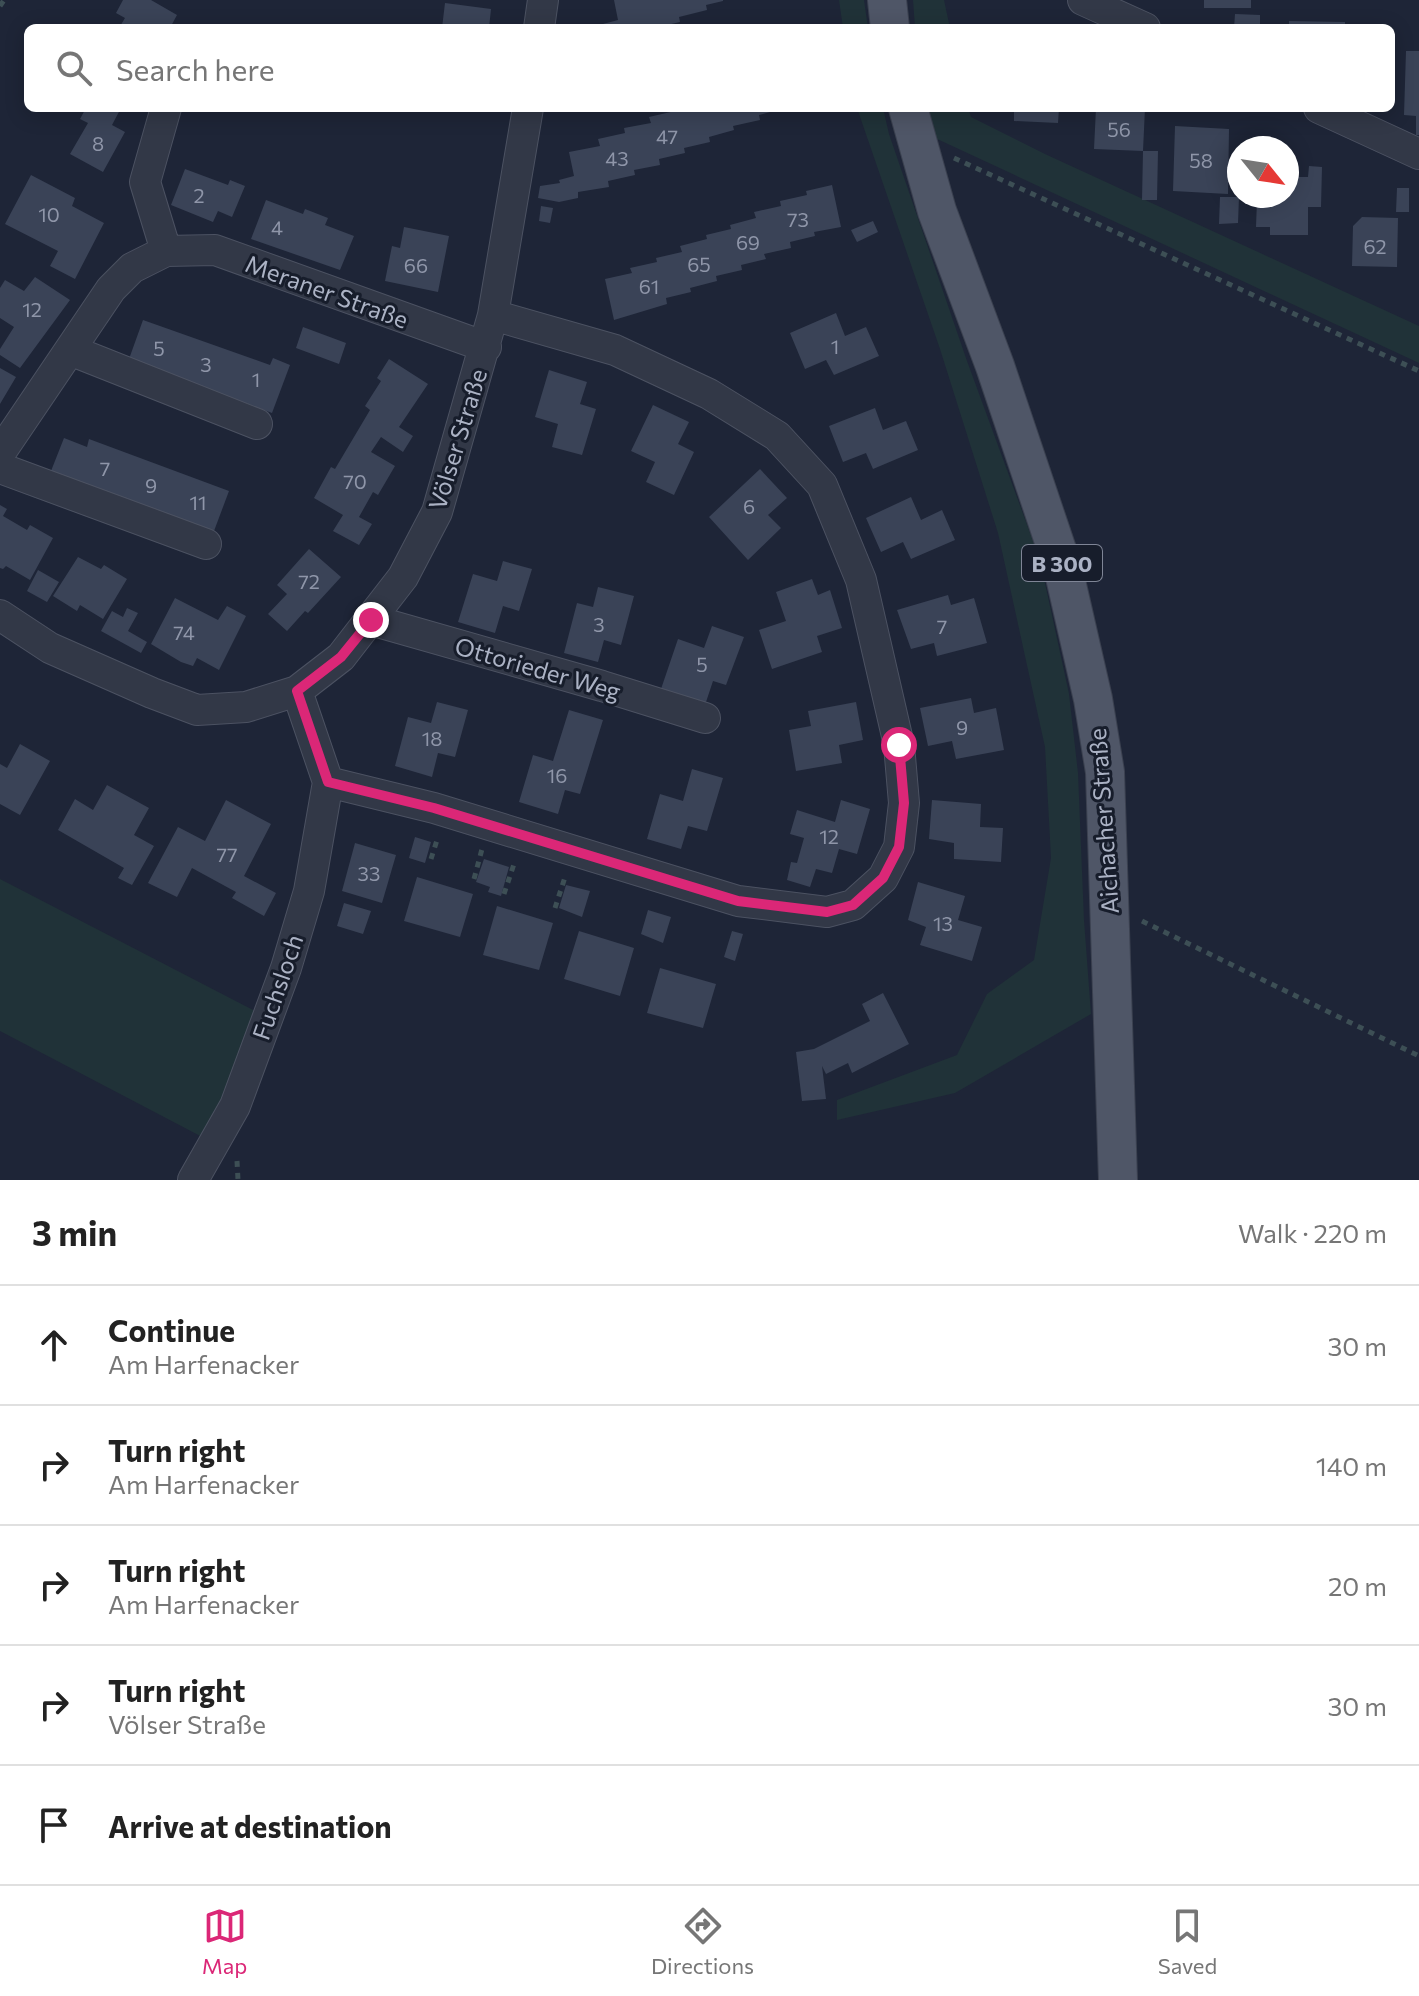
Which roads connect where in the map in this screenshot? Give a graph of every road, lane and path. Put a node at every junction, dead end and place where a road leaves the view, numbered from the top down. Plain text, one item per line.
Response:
1 (4, 0) edge
2 (543, 0) edge
3 (887, 0) edge
4 (1083, 0) edge
5 (0, 6) edge
6 (540, 24) edge
7 (890, 24) edge
8 (1136, 24) edge
9 (165, 112) edge
10 (527, 112) edge
11 (1328, 112) edge
12 (912, 125) edge
13 (1419, 154) edge
14 (166, 251) junction
15 (493, 315) junction
16 (486, 347) junction
17 (70, 350) junction
18 (1419, 371) edge
19 (257, 424) dead end
20 (0, 453) edge
21 (0, 468) edge
22 (206, 544) dead end
23 (0, 615) edge
24 (371, 620) junction
25 (297, 691) junction
26 (705, 718) dead end
27 (328, 782) junction
28 (1111, 909) junction
29 (1419, 1056) edge
30 (193, 1180) edge
31 (1118, 1180) edge

1 - 5 path
2 - 6 street
3 - 7 main road
4 - 8 street
9 - 14 street
10 - 15 street, Völser Straße
11 - 13 street
12 - 18 path
12 - 28 main road, Aichacher Straße / B 300
14 - 16 street, Meraner Straße
14 - 17 street, Meraner Straße
15 - 16 street, Völser Straße
15 - 27 street
16 - 24 street, Völser Straße
17 - 19 street
17 - 20 street, Meraner Straße
21 - 22 street
23 - 25 street, Völser Straße
24 - 25 street, Völser Straße
24 - 26 street, Ottorieder Weg
25 - 27 street
27 - 30 street, Fuchsloch
28 - 29 path
28 - 31 main road, Aichacher Straße / B 300

